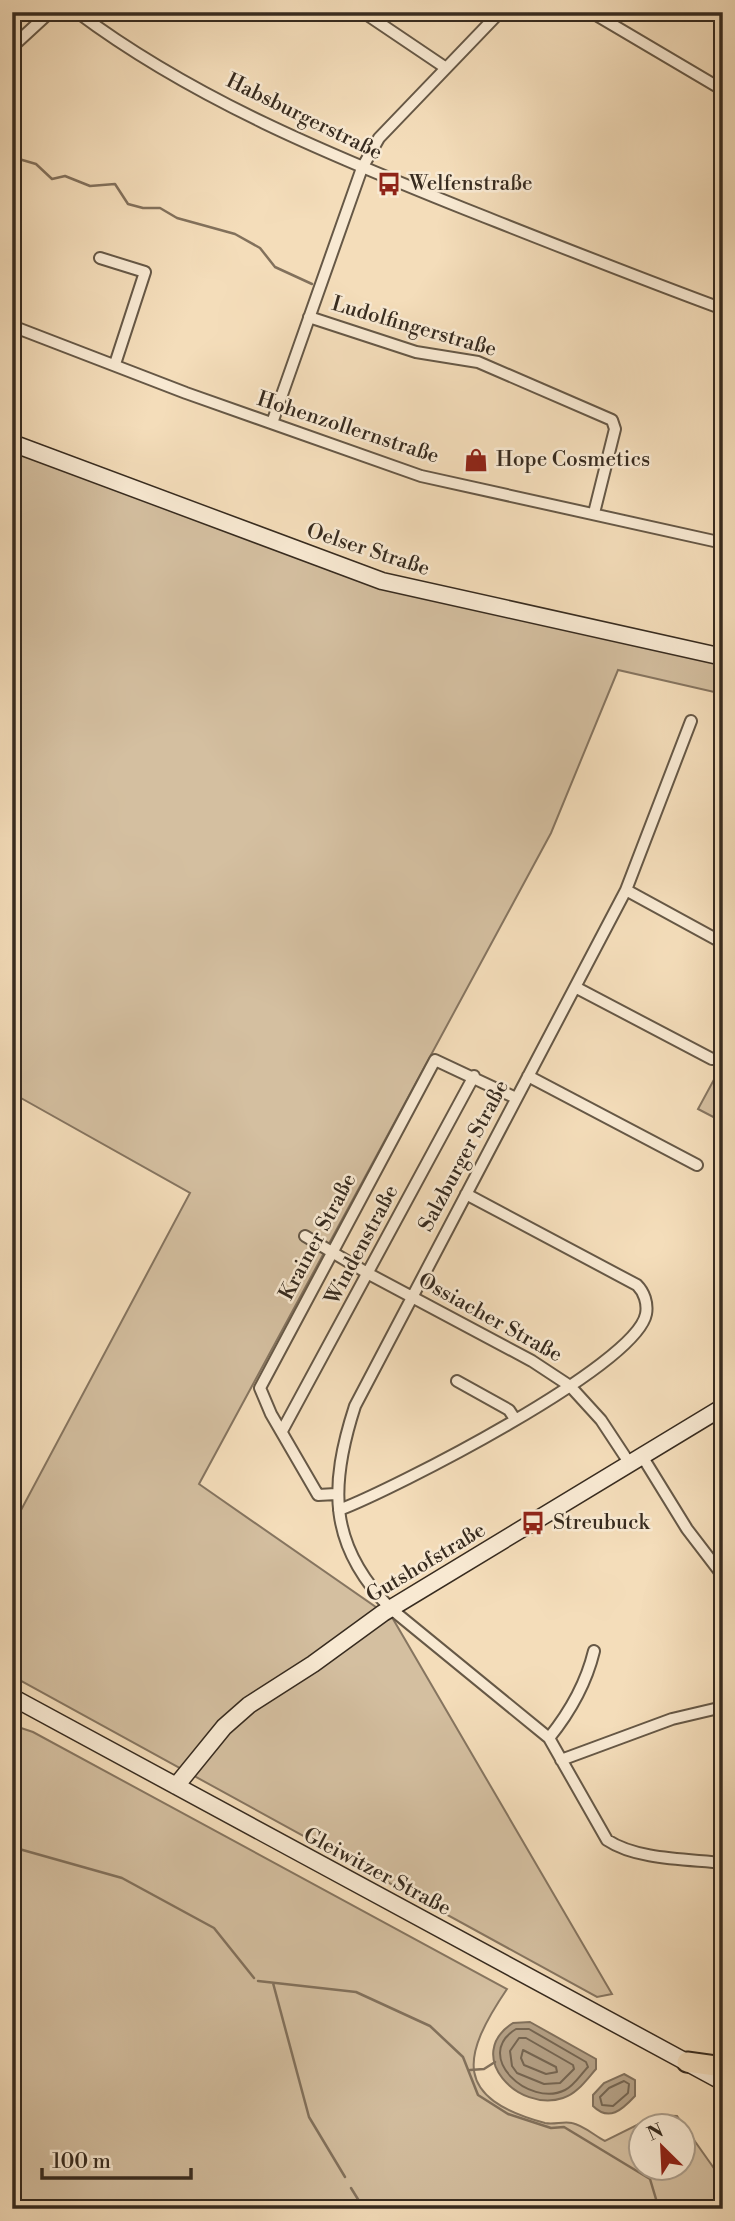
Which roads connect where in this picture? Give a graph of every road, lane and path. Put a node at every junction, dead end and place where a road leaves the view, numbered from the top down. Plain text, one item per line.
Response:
1 (50, 12) edge
2 (76, 12) edge
3 (363, 12) edge
4 (500, 12) edge
5 (591, 12) edge
6 (12, 47) edge
7 (446, 68) junction
8 (723, 90) edge
9 (362, 168) junction
10 (100, 258) dead end
11 (723, 309) edge
12 (309, 317) junction
13 (12, 326) edge
14 (115, 364) junction
15 (272, 423) junction
16 (12, 443) edge
17 (594, 513) junction
18 (723, 543) edge
19 (723, 657) edge
20 (691, 721) dead end
21 (626, 890) junction
22 (723, 943) edge
23 (575, 987) junction
24 (712, 1059) dead end
25 (474, 1076) junction
26 (528, 1076) junction
27 (516, 1098) junction
28 (697, 1165) dead end
29 (466, 1194) junction
30 (306, 1236) dead end
31 (331, 1253) junction
32 (369, 1274) junction
33 (412, 1296) junction
34 (457, 1381) dead end
35 (570, 1387) junction
36 (723, 1407) edge
37 (516, 1419) junction
38 (282, 1431) junction
39 (636, 1460) junction
40 (335, 1494) junction
41 (339, 1510) junction
42 (719, 1561) edge
43 (723, 1576) edge
44 (390, 1608) junction
45 (594, 1651) dead end
46 (12, 1697) edge
47 (723, 1707) edge
48 (549, 1738) junction
49 (561, 1760) junction
50 (176, 1786) junction
51 (723, 1863) edge
52 (687, 2062) junction
53 (723, 2067) edge
54 (723, 2082) edge

1 - 6 street
2 - 9 street, Habsburgerstraße
3 - 7 street
4 - 7 street
5 - 8 street
7 - 9 street
9 - 11 street, Habsburgerstraße
9 - 12 street
10 - 14 street
12 - 15 street
12 - 17 street, Ludolfingerstraße
13 - 14 street, Hohenzollernstraße
14 - 15 street, Hohenzollernstraße
15 - 17 street, Hohenzollernstraße
16 - 19 main road, Oelser Straße
17 - 18 street, Hohenzollernstraße
20 - 21 street, Salzburger Straße
21 - 22 street
21 - 23 street, Salzburger Straße
23 - 24 street
23 - 26 street, Salzburger Straße
25 - 27 street, Krainer Straße
25 - 31 street, Krainer Straße
25 - 32 street, Windenstraße
26 - 27 street, Salzburger Straße
26 - 28 street
27 - 29 street, Salzburger Straße
29 - 33 street, Salzburger Straße
29 - 35 street
30 - 31 street, Ossiacher Straße
31 - 32 street, Ossiacher Straße
31 - 38 street, Krainer Straße
32 - 33 street, Ossiacher Straße
32 - 38 street, Windenstraße
33 - 35 street, Ossiacher Straße
33 - 40 street, Salzburger Straße
34 - 37 street
35 - 37 street
35 - 39 street, Ossiacher Straße
36 - 39 main road, Gutshofstraße
37 - 41 street
38 - 40 street, Krainer Straße
39 - 42 street, Ossiacher Straße
39 - 44 main road, Gutshofstraße
40 - 41 street, Salzburger Straße
41 - 44 street, Salzburger Straße
42 - 43 street, Ossiacher Straße
44 - 48 street
44 - 50 main road, Gutshofstraße
45 - 48 street
46 - 50 main road, Gleiwitzer Straße
47 - 49 street
48 - 49 street
49 - 51 street
50 - 52 main road, Gleiwitzer Straße
52 - 53 highway
52 - 54 main road, Gleiwitzer Straße

